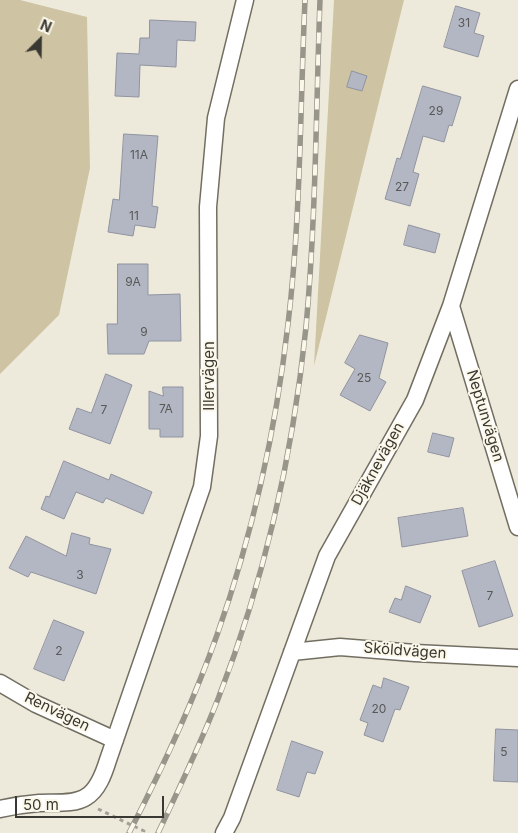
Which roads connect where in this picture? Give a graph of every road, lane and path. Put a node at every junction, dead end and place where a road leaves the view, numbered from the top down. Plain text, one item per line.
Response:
1 (245, 0) edge
2 (518, 90) edge
3 (451, 306) junction
4 (518, 527) edge
5 (292, 652) junction
6 (518, 658) edge
7 (0, 683) edge
8 (114, 740) junction
9 (86, 798) junction
10 (0, 809) edge
11 (144, 833) edge
12 (224, 833) edge

1 - 8 street, Illervägen
2 - 3 street, Djäknevägen
3 - 4 street, Neptunvägen
3 - 5 street, Djäknevägen
5 - 6 street, Sköldvägen
5 - 12 street, Djäknevägen
7 - 8 street, Renvägen
8 - 9 street, Illervägen
9 - 10 street
9 - 11 path

